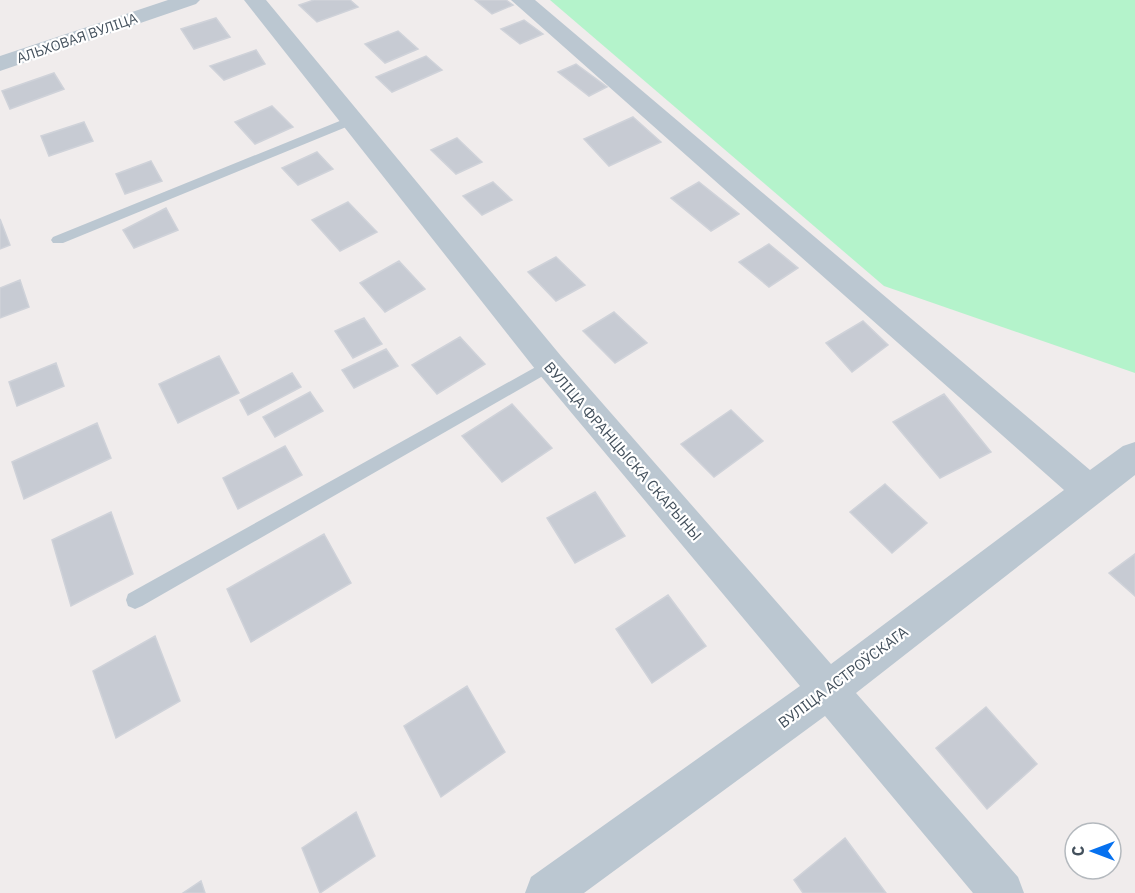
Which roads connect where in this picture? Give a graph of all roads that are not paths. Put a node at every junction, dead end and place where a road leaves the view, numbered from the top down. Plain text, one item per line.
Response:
1 (189, 0) edge
2 (255, 0) edge
3 (522, 0) edge
4 (0, 64) edge
5 (352, 120) junction
6 (58, 240) dead end
7 (550, 365) junction
8 (1135, 456) edge
9 (1089, 490) junction
10 (135, 600) dead end
11 (828, 690) junction
12 (547, 893) edge
13 (1002, 893) edge

1 - 4 street, АЛЬХОВАЯ ВУЛІЦА
2 - 5 street, ВУЛІЦА ФРАНЦЫСКА СКАРЫНЫ
3 - 9 street
5 - 6 lane
5 - 7 street, ВУЛІЦА ФРАНЦЫСКА СКАРЫНЫ
7 - 10 lane
7 - 11 street, ВУЛІЦА ФРАНЦЫСКА СКАРЫНЫ
8 - 9 street, ВУЛІЦА АСТРОЎСКАГА
9 - 11 street, ВУЛІЦА АСТРОЎСКАГА
11 - 12 street, ВУЛІЦА АСТРОЎСКАГА
11 - 13 street, ВУЛІЦА ФРАНЦЫСКА СКАРЫНЫ

